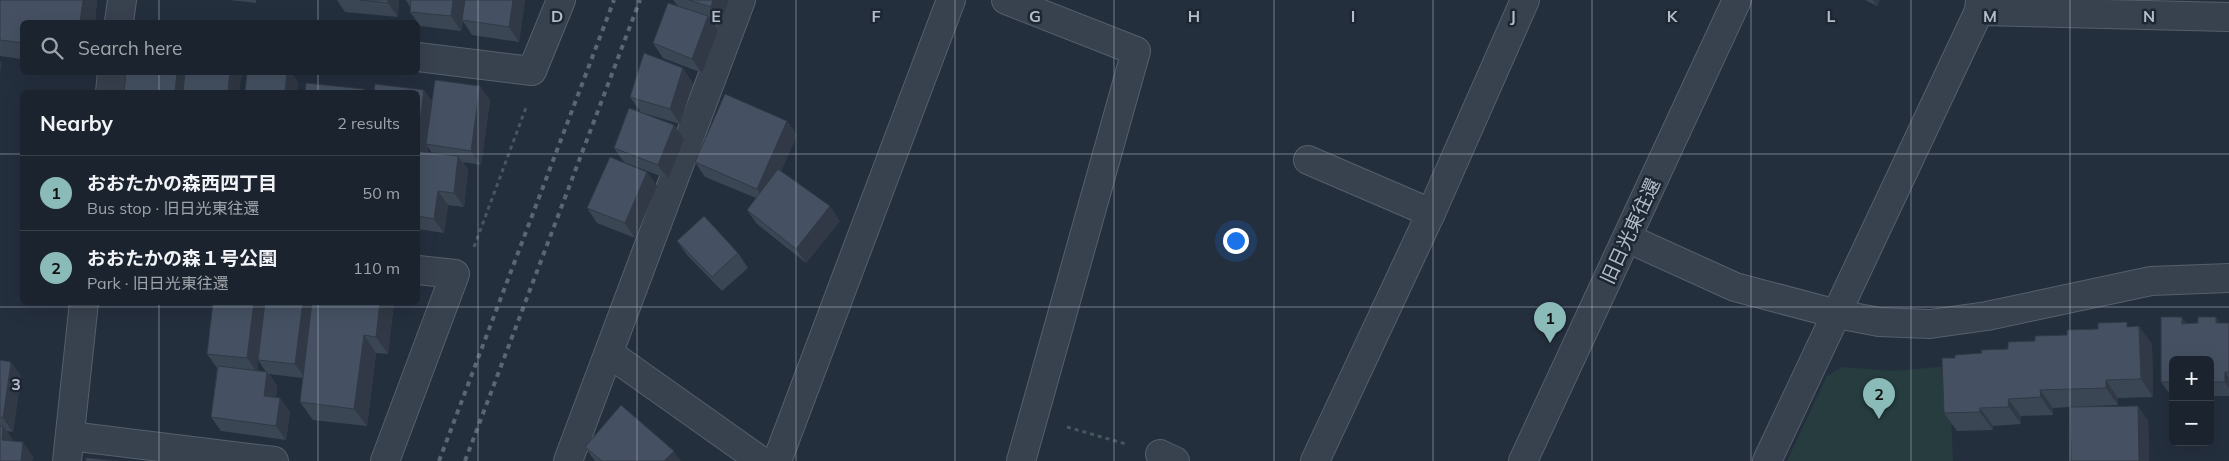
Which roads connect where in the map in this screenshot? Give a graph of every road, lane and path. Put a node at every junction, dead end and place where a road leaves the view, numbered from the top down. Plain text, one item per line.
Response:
1 (122, 0) edge
2 (561, 0) edge
3 (742, 0) edge
4 (951, 0) edge
5 (1006, 0) edge
6 (1525, 0) edge
7 (1736, 0) edge
8 (1979, 6) edge
9 (2229, 17) edge
10 (119, 20) edge
11 (420, 57) edge
12 (532, 70) junction
13 (112, 75) edge
14 (110, 90) edge
15 (1308, 160) dead end
16 (1431, 213) junction
17 (1627, 238) junction
18 (420, 270) edge
19 (455, 274) junction
20 (2229, 278) edge
21 (84, 305) edge
22 (1837, 314) junction
23 (610, 354) junction
24 (1033, 416) junction
25 (68, 448) edge
26 (1167, 457) edge
27 (274, 461) edge
28 (385, 461) edge
29 (568, 461) edge
30 (761, 461) edge
31 (777, 461) edge
32 (1021, 461) edge
33 (1314, 461) edge
34 (1523, 461) edge
35 (1767, 461) edge

1 - 10 street
2 - 12 street
3 - 23 street
4 - 31 street
5 - 24 street
6 - 16 street
7 - 17 street, 旧日光東往還
8 - 9 street
8 - 22 street
11 - 12 street
12 - 19 path
13 - 14 street
15 - 16 street
16 - 33 street
17 - 22 street
17 - 34 street, 旧日光東往還
18 - 19 street
19 - 28 street
20 - 22 street
21 - 25 street
22 - 35 street
23 - 29 street
23 - 30 street
24 - 26 path
24 - 32 street
25 - 27 street

